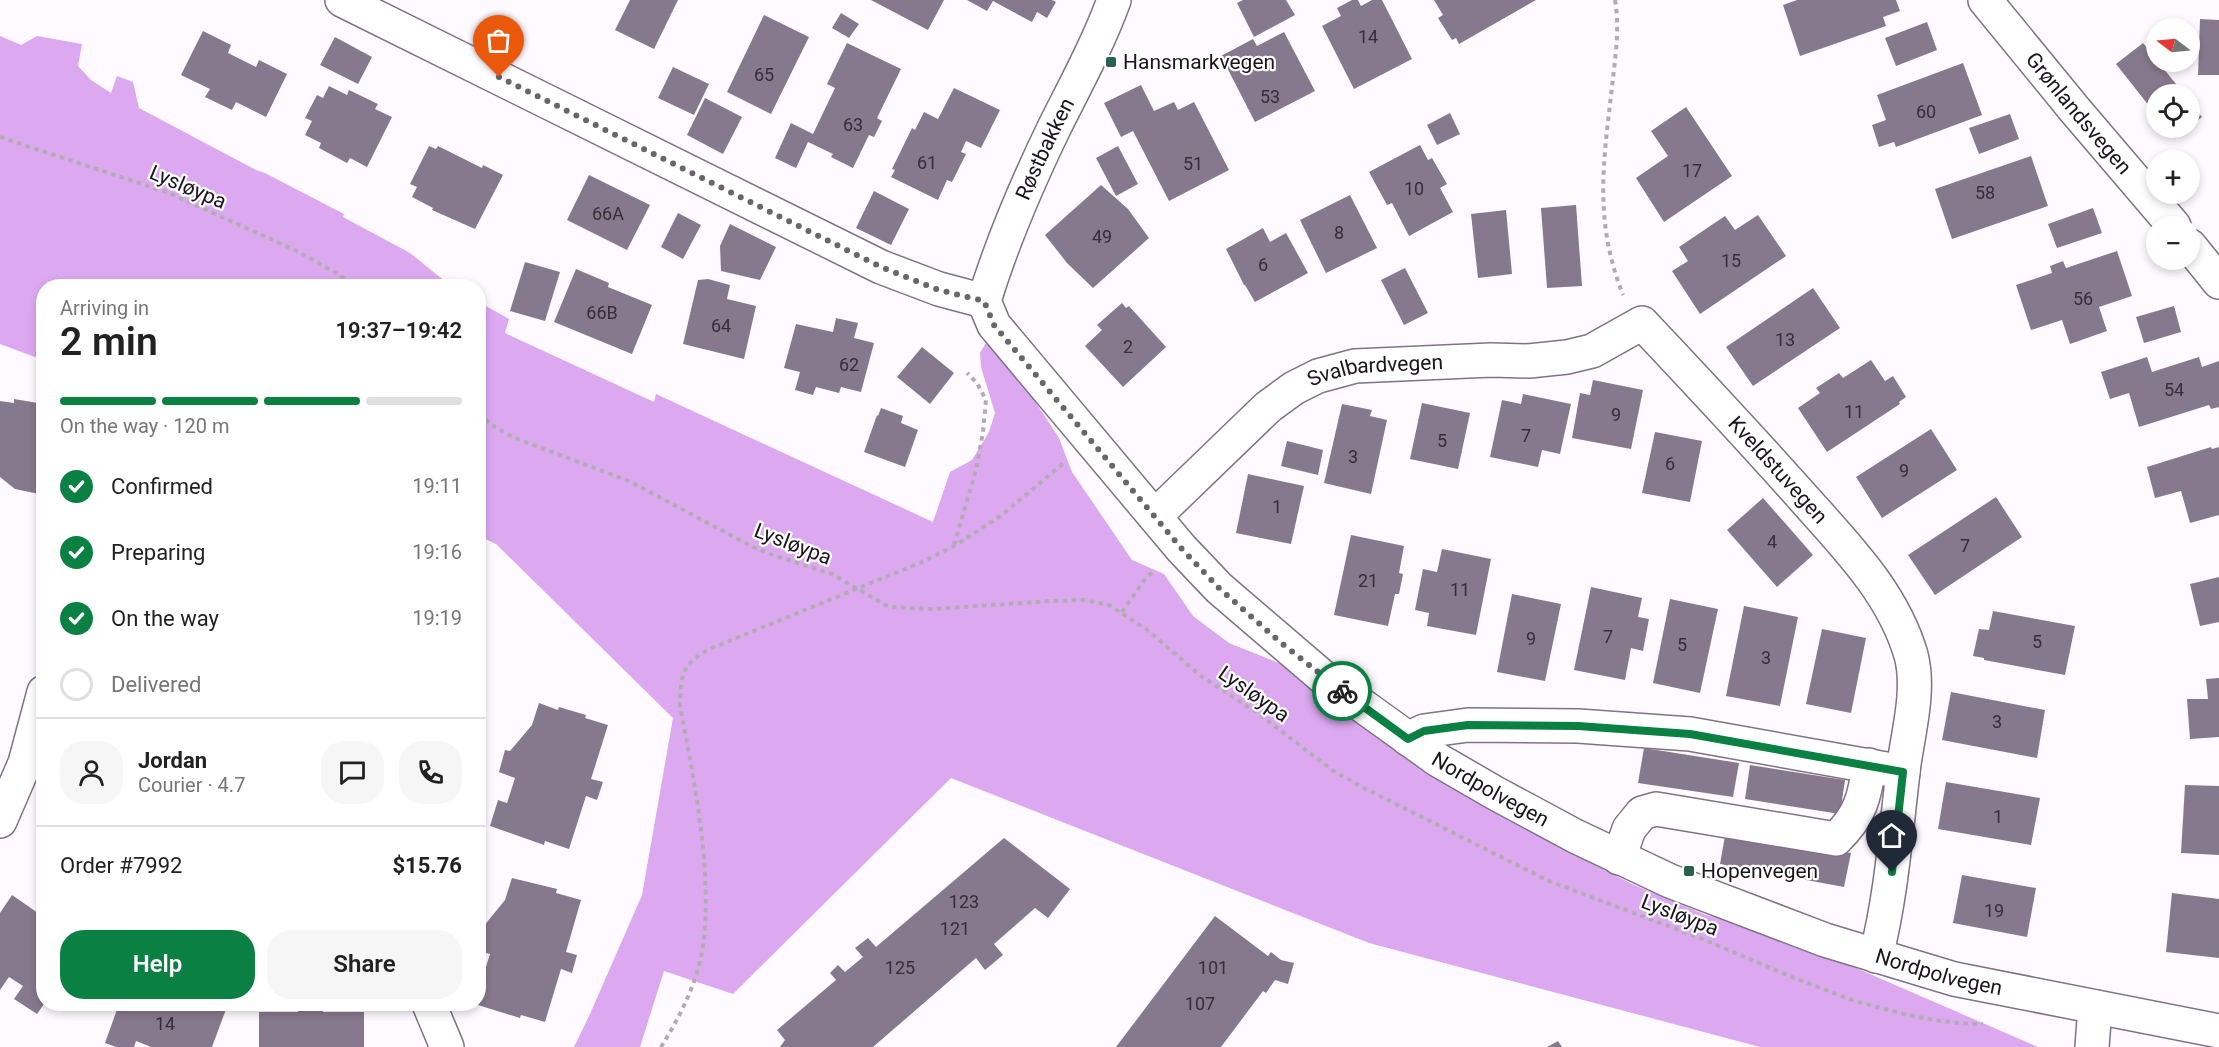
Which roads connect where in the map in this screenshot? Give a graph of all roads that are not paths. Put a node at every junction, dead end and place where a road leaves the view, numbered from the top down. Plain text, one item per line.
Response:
1 (342, 0) edge
2 (1114, 0) edge
3 (1985, 0) edge
4 (2165, 216) edge
5 (2200, 258) edge
6 (2219, 282) edge
7 (984, 301) junction
8 (1642, 323) joint
9 (1155, 516) junction
10 (36, 722) edge
11 (1408, 739) junction
12 (1869, 765) junction
13 (1903, 772) junction
14 (0, 822) edge
15 (1619, 858) junction
16 (1876, 956) junction
17 (2095, 1007) junction
18 (432, 1011) edge
19 (2219, 1030) edge
20 (447, 1047) edge
21 (2092, 1047) edge

1 - 7 street
2 - 7 street, Røstbakken
3 - 4 street, Grønlandsvegen
5 - 6 street
7 - 9 street, Nordpolvegen
8 - 9 street, Svalbardvegen
8 - 13 street, Kveldstuvegen
9 - 11 street, Nordpolvegen
10 - 14 street
11 - 12 street
11 - 15 street, Nordpolvegen
12 - 13 street
12 - 15 street
13 - 16 street, Kveldstuvegen
15 - 16 street, Nordpolvegen
16 - 17 street, Nordpolvegen
17 - 19 street, Nordpolvegen
17 - 21 street
18 - 20 street

